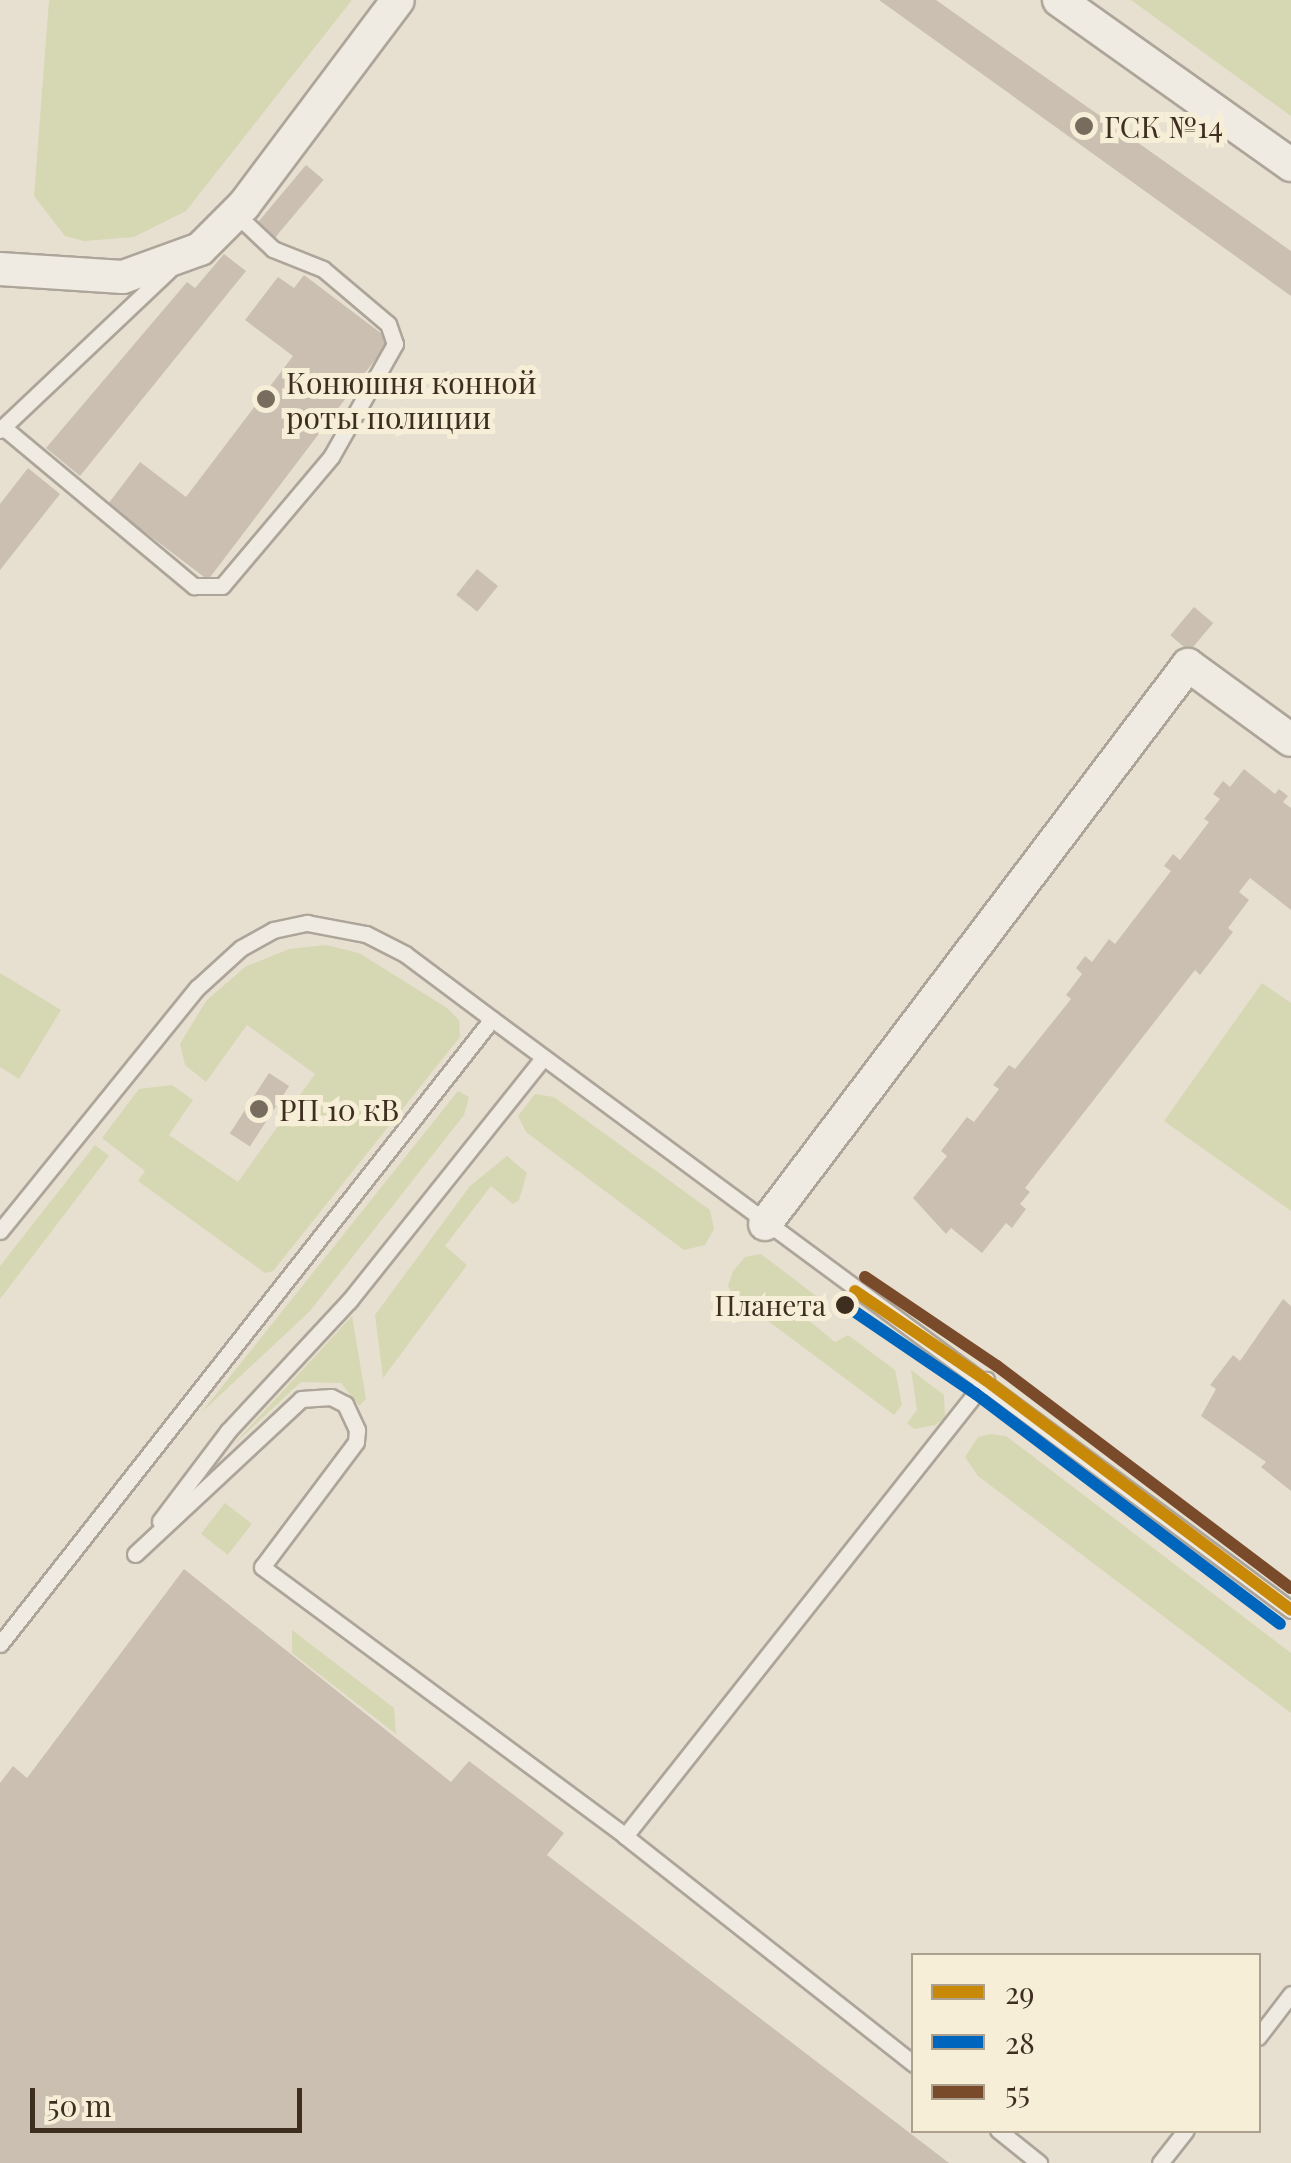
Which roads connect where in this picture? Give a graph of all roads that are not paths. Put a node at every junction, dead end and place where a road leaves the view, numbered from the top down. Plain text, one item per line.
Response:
1 (398, 0) edge
2 (1059, 0) edge
3 (1291, 165) edge
4 (236, 214) junction
5 (179, 260) junction
6 (0, 270) edge
7 (2, 428) edge
8 (1291, 740) edge
9 (492, 1019) junction
10 (543, 1058) junction
11 (765, 1224) junction
12 (0, 1231) edge
13 (986, 1380) junction
14 (1291, 1610) edge
15 (0, 1644) edge
16 (626, 1836) junction
17 (1291, 1994) edge
18 (1261, 2033) edge
19 (911, 2062) edge
20 (1002, 2133) edge
21 (1184, 2133) edge
22 (1039, 2163) edge
23 (1160, 2163) edge

1 - 4 street
2 - 3 street
4 - 5 street
4 - 7 lane
5 - 6 street
5 - 7 lane
8 - 11 street
9 - 10 lane
9 - 12 lane
9 - 15 lane
10 - 11 lane
10 - 16 lane
11 - 13 lane
13 - 14 lane
13 - 16 lane
16 - 19 lane
17 - 18 lane
20 - 22 lane
21 - 23 lane

